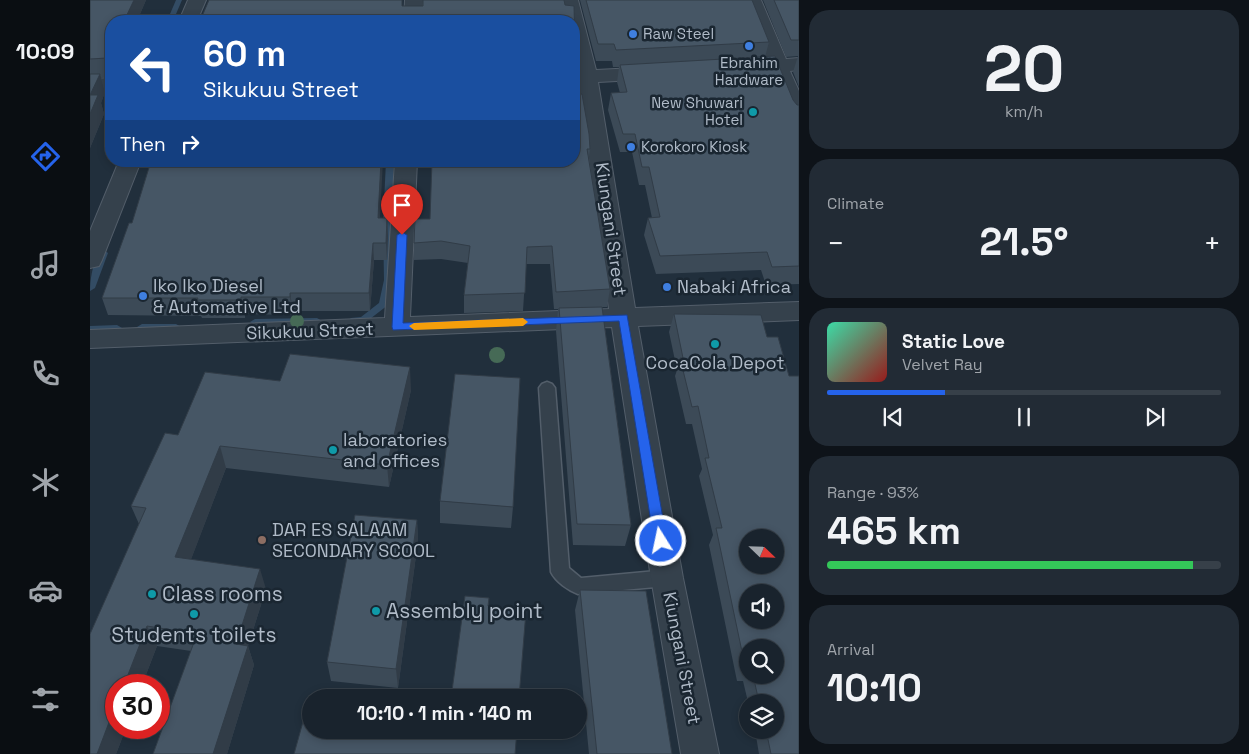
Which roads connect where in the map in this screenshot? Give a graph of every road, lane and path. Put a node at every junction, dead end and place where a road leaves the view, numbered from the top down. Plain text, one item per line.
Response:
1 (197, 0) edge
2 (414, 0) edge
3 (570, 0) edge
4 (752, 0) edge
5 (191, 15) edge
6 (413, 15) edge
7 (572, 15) edge
8 (799, 64) edge
9 (779, 66) junction
10 (722, 70) edge
11 (674, 72) edge
12 (581, 77) edge
13 (105, 84) edge
14 (90, 85) edge
15 (799, 116) edge
16 (128, 167) edge
17 (406, 167) edge
18 (90, 260) edge
19 (799, 311) edge
20 (623, 318) junction
21 (397, 327) junction
22 (90, 339) edge
23 (547, 388) dead end
24 (667, 578) junction
25 (700, 754) edge

1 - 5 street
2 - 6 street
3 - 7 street, Kiungani Street
4 - 9 street
8 - 9 street
9 - 10 street
9 - 15 street
11 - 12 street
12 - 20 street, Kiungani Street
13 - 14 street
16 - 18 street
17 - 21 street
19 - 20 street, Sikukuu Street
20 - 21 street, Sikukuu Street
20 - 24 street, Kiungani Street
21 - 22 street, Sikukuu Street
23 - 24 lane
24 - 25 street, Kiungani Street

